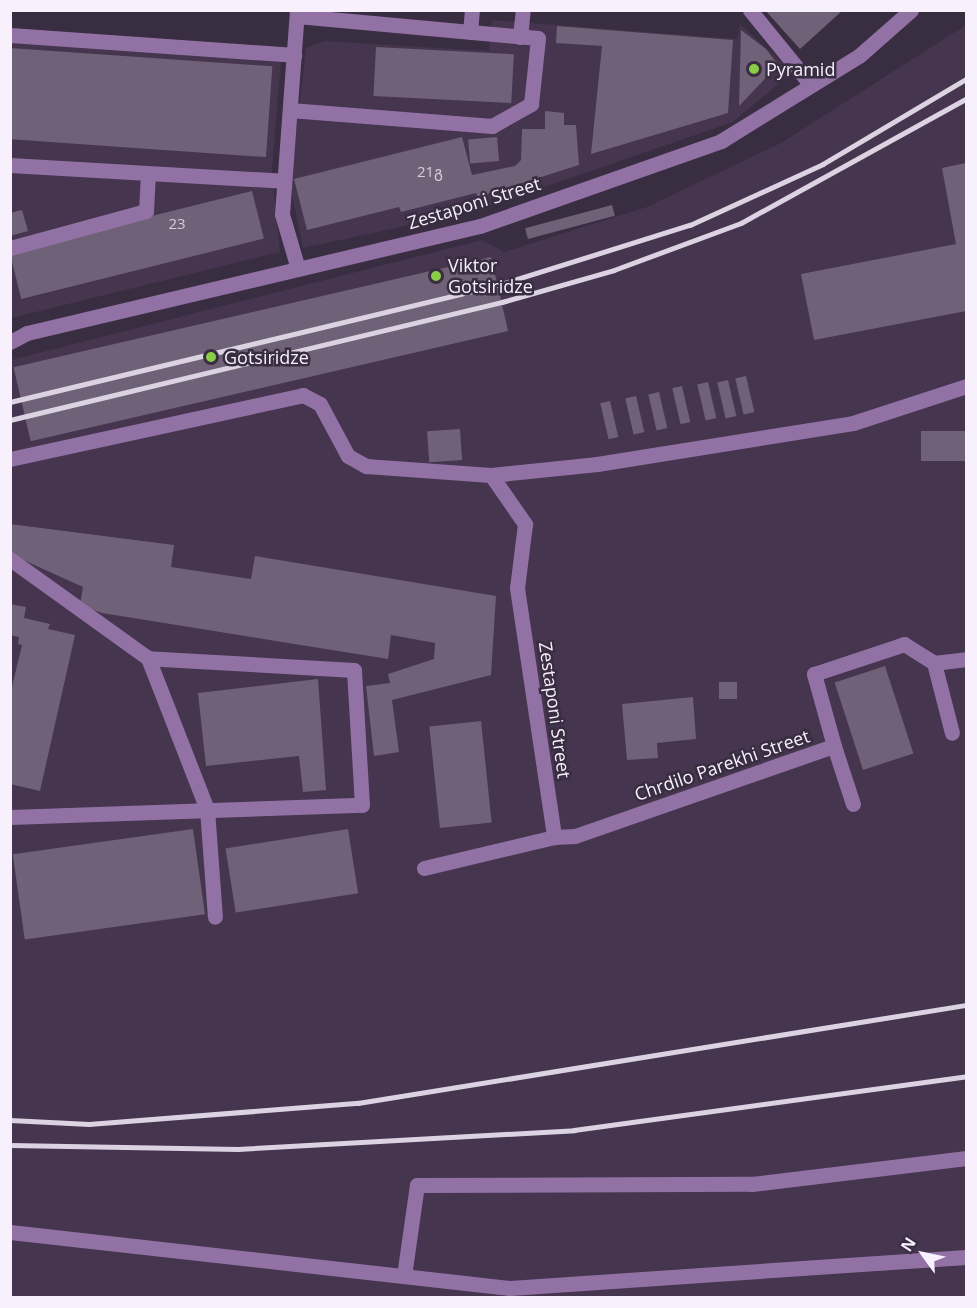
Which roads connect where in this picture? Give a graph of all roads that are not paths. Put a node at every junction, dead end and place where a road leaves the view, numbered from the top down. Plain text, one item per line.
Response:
1 (472, 10) edge
2 (523, 10) edge
3 (750, 10) edge
4 (911, 10) edge
5 (297, 13) edge
6 (470, 32) junction
7 (10, 35) edge
8 (520, 37) junction
9 (294, 55) junction
10 (811, 85) junction
11 (290, 110) junction
12 (10, 165) edge
13 (148, 174) junction
14 (284, 181) junction
15 (10, 248) edge
16 (298, 269) junction
17 (10, 342) edge
18 (966, 386) edge
19 (10, 459) edge
20 (490, 476) junction
21 (10, 558) edge
22 (148, 658) junction
23 (966, 658) edge
24 (934, 663) junction
25 (952, 733) dead end
26 (834, 746) junction
27 (853, 804) dead end
28 (207, 809) junction
29 (10, 817) edge
30 (554, 837) junction
31 (424, 868) dead end
32 (215, 917) dead end
33 (966, 1158) edge
34 (10, 1232) edge
35 (966, 1257) edge
36 (404, 1275) junction

1 - 6 street
2 - 8 street
3 - 10 street
4 - 10 street, Zestaponi Street
5 - 6 street
5 - 9 street
6 - 8 street
7 - 9 street
8 - 11 street
9 - 11 street
10 - 16 street, Zestaponi Street
11 - 14 street
12 - 13 street
13 - 14 street
13 - 15 street
14 - 16 street
16 - 17 street, Zestaponi Street
18 - 20 street
19 - 20 street
20 - 30 street, Zestaponi Street
21 - 22 street
22 - 28 street
22 - 28 street
23 - 24 street
24 - 25 street
24 - 26 street, Chrdilo Parekhi Street
26 - 27 street
26 - 30 street, Chrdilo Parekhi Street
28 - 29 street
28 - 32 street
30 - 31 street, Chrdilo Parekhi Street
33 - 36 street
34 - 36 street
35 - 36 street

